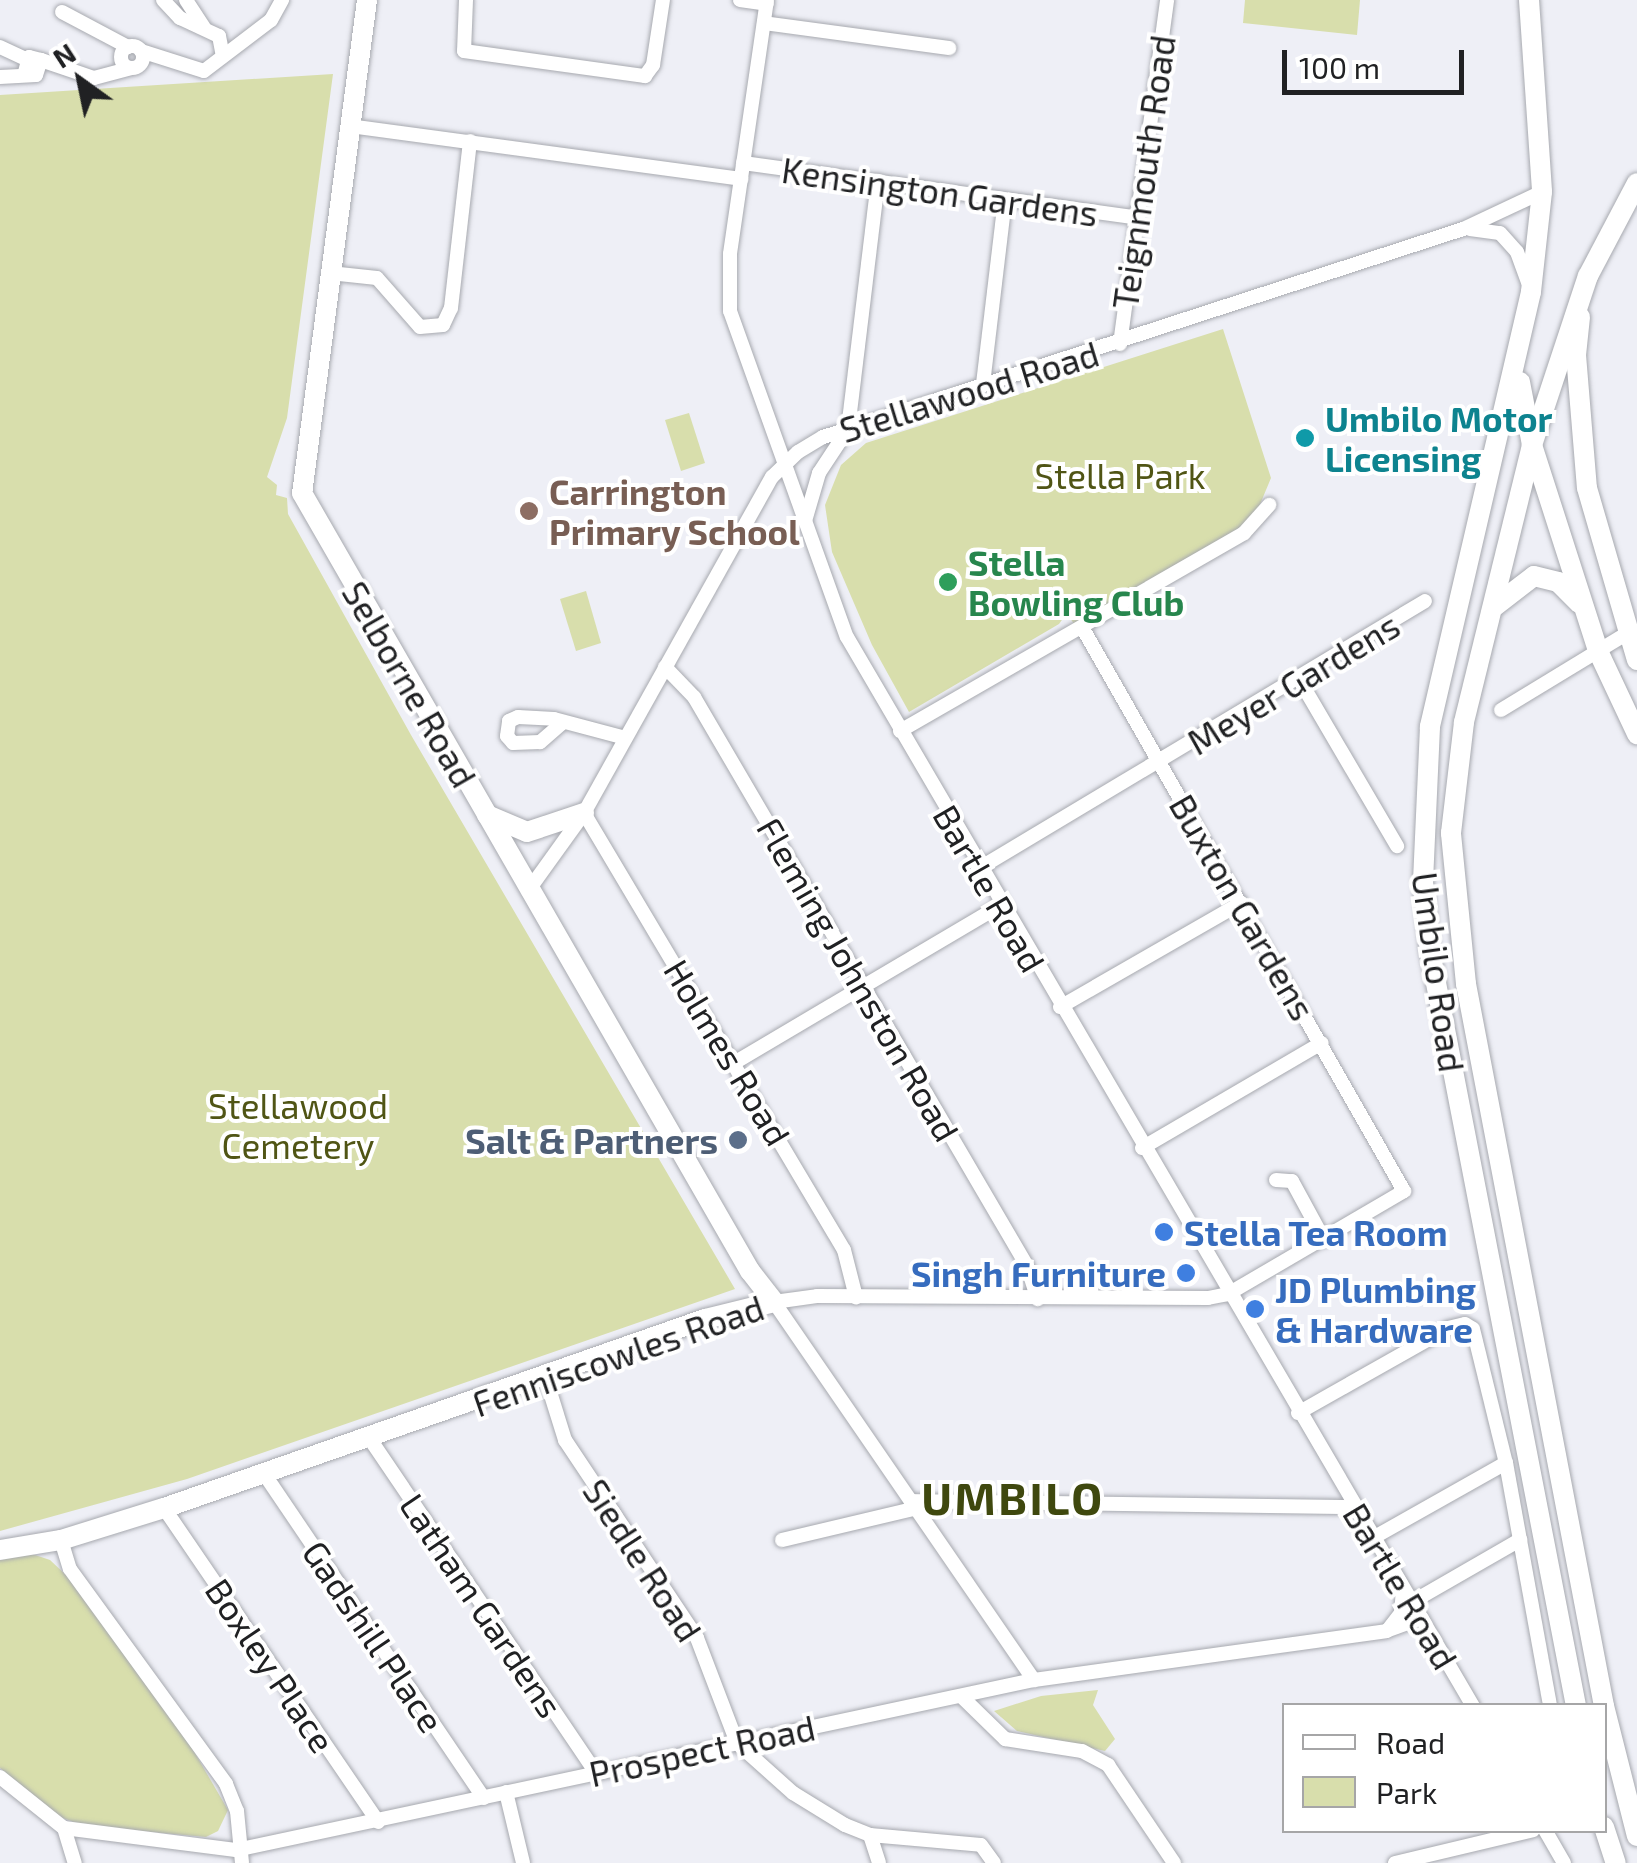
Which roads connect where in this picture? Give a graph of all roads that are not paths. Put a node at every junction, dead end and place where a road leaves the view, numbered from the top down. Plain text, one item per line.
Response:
1 (162, 0) edge
2 (186, 0) edge
3 (282, 0) edge
4 (367, 0) edge
5 (466, 0) edge
6 (663, 0) edge
7 (740, 0) edge
8 (1167, 0) edge
9 (1530, 0) edge
10 (767, 2) edge
11 (62, 12) dead end
12 (764, 23) junction
13 (210, 31) junction
14 (250, 34) junction
15 (0, 47) edge
16 (949, 48) dead end
17 (223, 57) junction
18 (128, 61) junction
19 (31, 66) junction
20 (2, 76) edge
21 (350, 126) junction
22 (470, 141) junction
23 (742, 171) junction
24 (878, 182) junction
25 (1637, 183) edge
26 (1542, 192) junction
27 (1005, 199) junction
28 (1138, 218) junction
29 (1463, 229) junction
30 (330, 273) junction
31 (1588, 276) junction
32 (1532, 292) junction
33 (1120, 344) junction
34 (1519, 364) junction
35 (983, 384) junction
36 (848, 429) junction
37 (1532, 445) junction
38 (783, 462) junction
39 (1270, 504) dead end
40 (804, 521) junction
41 (1425, 601) dead end
42 (1584, 608) junction
43 (1491, 610) junction
44 (1083, 628) junction
45 (1626, 634) junction
46 (1598, 651) junction
47 (1637, 660) edge
48 (665, 668) junction
49 (1299, 679) junction
50 (1500, 710) dead end
51 (561, 724) dead end
52 (900, 732) junction
53 (1637, 734) edge
54 (626, 738) junction
55 (1160, 764) junction
56 (584, 813) junction
57 (485, 814) junction
58 (1396, 846) dead end
59 (978, 869) junction
60 (528, 891) junction
61 (1240, 903) junction
62 (1000, 906) junction
63 (864, 987) junction
64 (1060, 1006) junction
65 (1322, 1043) junction
66 (734, 1062) junction
67 (1142, 1148) junction
68 (1276, 1180) dead end
69 (1404, 1186) joint
70 (1324, 1240) junction
71 (1228, 1294) junction
72 (856, 1297) junction
73 (1038, 1299) junction
74 (774, 1302) junction
75 (546, 1379) junction
76 (1298, 1414) junction
77 (370, 1439) junction
78 (1506, 1462) junction
79 (264, 1474) junction
80 (914, 1504) junction
81 (1352, 1507) junction
82 (164, 1508) junction
83 (1372, 1539) junction
84 (61, 1540) junction
85 (782, 1540) dead end
86 (1520, 1540) junction
87 (0, 1550) edge
88 (1403, 1586) junction
89 (1412, 1602) junction
90 (1422, 1618) junction
91 (1386, 1632) junction
92 (1034, 1680) junction
93 (962, 1696) junction
94 (1470, 1703) edge
95 (1549, 1703) edge
96 (1575, 1703) edge
97 (1603, 1703) edge
98 (1607, 1718) edge
99 (737, 1743) junction
100 (595, 1771) junction
101 (0, 1776) edge
102 (506, 1792) junction
103 (484, 1798) junction
104 (378, 1822) junction
105 (64, 1828) junction
106 (1519, 1833) edge
107 (1547, 1833) edge
108 (1606, 1833) edge
109 (870, 1835) junction
110 (1637, 1836) edge
111 (239, 1856) edge
112 (75, 1863) edge
113 (524, 1863) edge
114 (879, 1863) edge
115 (994, 1863) edge
116 (1174, 1863) edge
117 (1394, 1863) edge
118 (1564, 1863) edge
119 (1616, 1863) edge

1 - 13 street
2 - 13 street
3 - 14 street
4 - 21 main road, Selborne Road
5 - 6 street
7 - 10 street
8 - 28 street, Teignmouth Road
9 - 26 main road, Umbilo Road
10 - 12 street, Bartle Road
11 - 18 street
12 - 16 street
12 - 23 street, Bartle Road
13 - 14 street
13 - 17 street
14 - 17 street
15 - 19 street
17 - 18 street
18 - 19 street
19 - 20 street
21 - 22 street, Kensington Gardens
21 - 30 main road, Selborne Road
22 - 23 street, Kensington Gardens
22 - 30 street
23 - 24 street, Kensington Gardens
23 - 38 street, Bartle Road
24 - 27 street, Kensington Gardens
24 - 36 street
25 - 31 main road
26 - 29 street, Stellawood Road
26 - 32 main road, Umbilo Road
27 - 28 street, Kensington Gardens
27 - 35 street
28 - 33 street, Teignmouth Road
29 - 32 street
29 - 33 street, Stellawood Road
30 - 57 main road, Selborne Road
31 - 37 main road, Umbilo Road
31 - 45 main road
32 - 34 main road, Umbilo Road
33 - 35 street, Stellawood Road
34 - 37 main road
34 - 96 main road, Umbilo Road
35 - 36 street, Stellawood Road
36 - 38 street, Stellawood Road
36 - 40 street
37 - 42 main road
37 - 43 main road, Umbilo Road
38 - 40 street, Bartle Road
38 - 48 street
39 - 44 street
40 - 52 street, Bartle Road
41 - 49 street, Meyer Gardens
42 - 43 main road
42 - 46 main road
43 - 97 main road, Umbilo Road
44 - 52 street
44 - 55 street, Buxton Gardens
45 - 46 street
45 - 47 main road
46 - 50 street
46 - 53 main road
48 - 54 street
48 - 63 street, Fleming Johnston Road
49 - 55 street, Meyer Gardens
49 - 58 street
51 - 54 street
52 - 59 street, Bartle Road
54 - 56 street
55 - 59 street, Meyer Gardens
55 - 61 street, Buxton Gardens
56 - 57 main road
56 - 60 street
56 - 66 street, Holmes Road
57 - 60 main road, Selborne Road
59 - 62 street, Bartle Road
60 - 74 main road, Selborne Road
61 - 64 street
61 - 65 street, Buxton Gardens
62 - 63 street
62 - 64 street, Bartle Road
63 - 66 street
63 - 73 street, Fleming Johnston Road
64 - 67 street, Bartle Road
65 - 67 street
65 - 69 street, Buxton Gardens
66 - 72 street, Holmes Road
67 - 71 street, Bartle Road
68 - 70 street
69 - 70 street, Fenniscowles Road
70 - 71 street, Fenniscowles Road
71 - 73 street, Fenniscowles Road
71 - 76 street, Bartle Road
72 - 73 street, Fenniscowles Road
72 - 74 street, Fenniscowles Road
74 - 75 main road, Fenniscowles Road
74 - 80 street
75 - 77 main road, Fenniscowles Road
75 - 99 street, Siedle Road
76 - 78 street
76 - 81 street, Bartle Road
77 - 79 main road, Fenniscowles Road
77 - 100 street, Latham Gardens
78 - 83 street
78 - 86 street
79 - 82 main road, Fenniscowles Road
79 - 103 street, Gadshill Place
80 - 81 street
80 - 85 street
80 - 92 street
81 - 83 street, Bartle Road
82 - 84 main road, Fenniscowles Road
82 - 104 street, Boxley Place
83 - 88 street, Bartle Road
84 - 87 main road, Fenniscowles Road
84 - 111 street
86 - 89 street
86 - 95 street
88 - 89 street, Bartle Road
88 - 91 street
89 - 90 street, Bartle Road
90 - 91 street, Prospect Road
90 - 94 street, Bartle Road
91 - 92 street, Prospect Road
92 - 93 street, Prospect Road
93 - 99 street, Prospect Road
93 - 116 street
98 - 110 main road, Umbilo Road
99 - 100 street, Prospect Road
99 - 109 street
100 - 102 street, Prospect Road
101 - 105 street
102 - 103 street, Prospect Road
102 - 113 street
103 - 104 street, Prospect Road
104 - 111 street, Prospect Road
105 - 111 street, Prospect Road
105 - 112 street
106 - 117 street
107 - 118 street
108 - 119 main road
109 - 114 street
109 - 115 street

